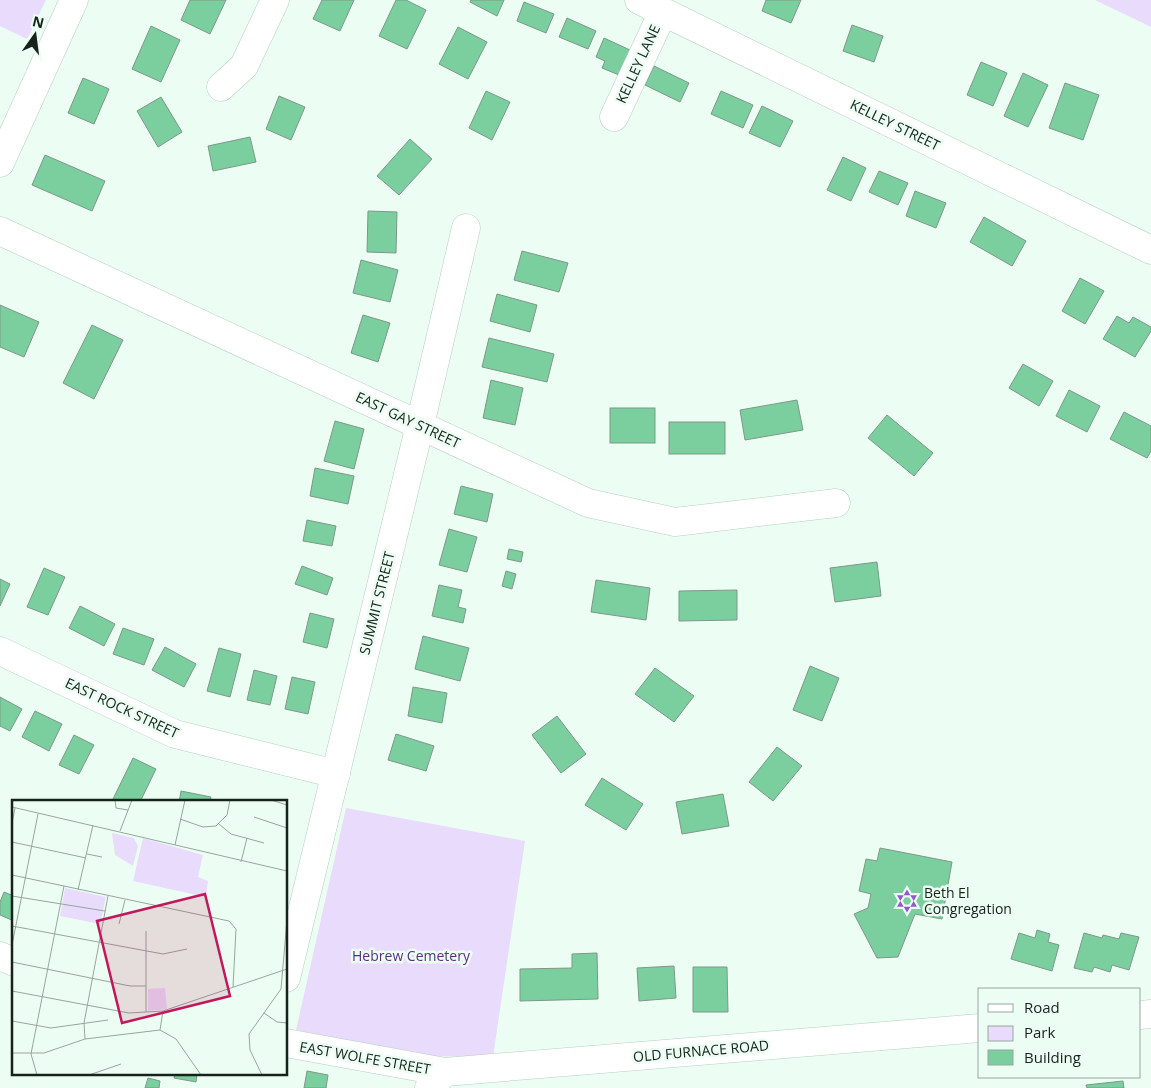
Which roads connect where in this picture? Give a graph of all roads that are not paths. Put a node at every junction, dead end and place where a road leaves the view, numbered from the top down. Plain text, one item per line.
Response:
1 (74, 0) edge
2 (275, 0) edge
3 (651, 6) edge
4 (221, 87) dead end
5 (614, 117) dead end
6 (0, 163) edge
7 (466, 228) dead end
8 (0, 231) edge
9 (1151, 250) edge
10 (420, 425) junction
11 (836, 503) dead end
12 (0, 651) edge
13 (336, 774) junction
14 (0, 956) edge
15 (12, 961) edge
16 (288, 970) edge
17 (978, 1028) edge
18 (288, 1043) edge
19 (437, 1080) edge

1 - 6 street
2 - 4 street
3 - 5 street, KELLEY LANE
3 - 9 street, KELLEY STREET
7 - 10 street, SUMMIT STREET
8 - 10 street, EAST GAY STREET
10 - 11 street, EAST GAY STREET
10 - 13 street, SUMMIT STREET
12 - 13 street, EAST ROCK STREET
13 - 16 street, SUMMIT STREET
14 - 15 street
17 - 19 street, OLD FURNACE ROAD
18 - 19 street, EAST WOLFE STREET

